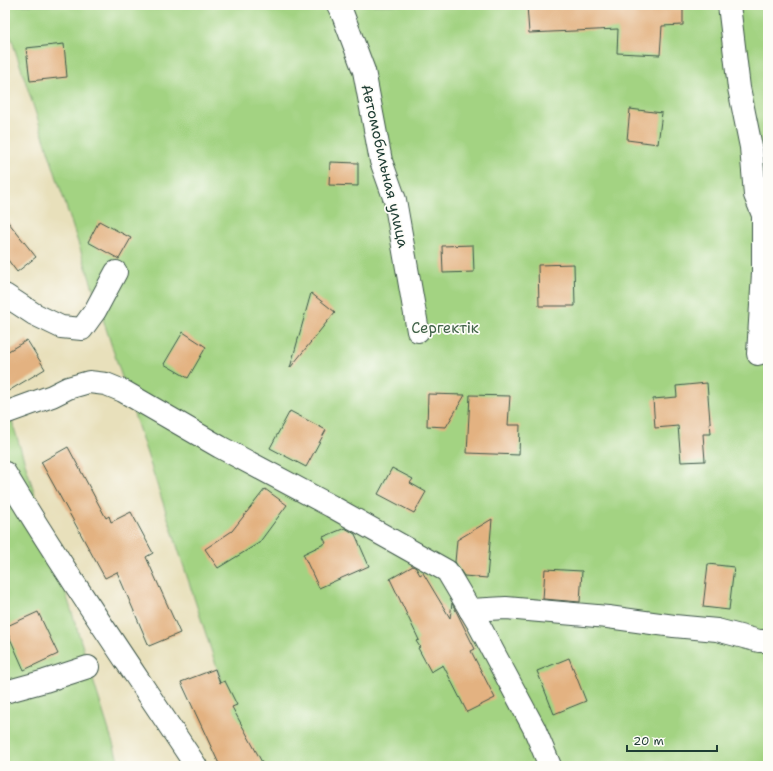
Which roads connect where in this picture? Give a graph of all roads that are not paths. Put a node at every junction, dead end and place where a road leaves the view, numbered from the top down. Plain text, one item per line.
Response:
1 (338, 5) edge
2 (729, 5) edge
3 (116, 272) dead end
4 (5, 295) edge
5 (418, 331) dead end
6 (758, 354) dead end
7 (5, 413) edge
8 (5, 473) edge
9 (470, 610) junction
10 (768, 641) edge
11 (88, 667) dead end
12 (5, 692) edge
13 (196, 766) edge
14 (550, 766) edge

1 - 5 street, Автомобильная улица
2 - 6 street
3 - 4 street
7 - 9 street
8 - 13 street
9 - 10 street
9 - 14 street
11 - 12 street

